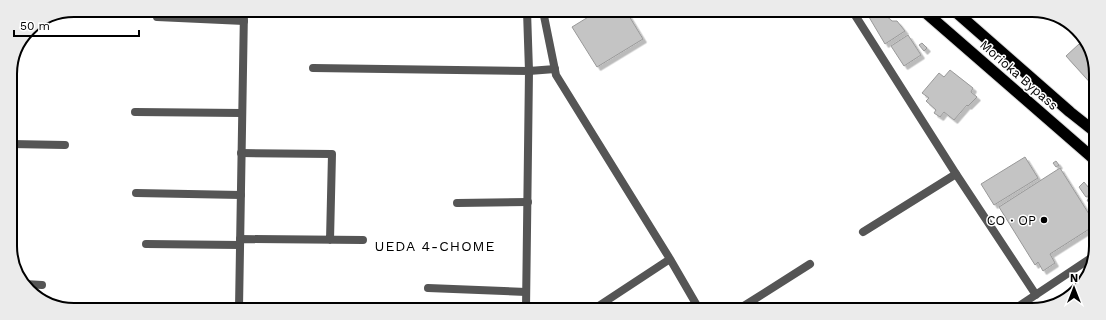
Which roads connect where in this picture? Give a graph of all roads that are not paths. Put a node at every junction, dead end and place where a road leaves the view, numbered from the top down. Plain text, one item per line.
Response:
1 (244, 17) edge
2 (527, 17) edge
3 (544, 17) edge
4 (856, 17) edge
5 (931, 17) edge
6 (962, 17) edge
7 (157, 18) dead end
8 (244, 21) junction
9 (313, 68) dead end
10 (555, 69) junction
11 (529, 71) junction
12 (135, 112) dead end
13 (242, 112) junction
14 (1089, 127) edge
15 (17, 144) edge
16 (65, 145) dead end
17 (241, 153) junction
18 (1089, 155) edge
19 (956, 174) junction
20 (136, 193) dead end
21 (241, 195) junction
22 (528, 202) junction
23 (457, 203) dead end
24 (863, 232) dead end
25 (330, 240) junction
26 (363, 240) dead end
27 (240, 242) junction
28 (146, 244) dead end
29 (670, 259) junction
30 (1087, 261) edge
31 (810, 264) dead end
32 (31, 284) edge
33 (42, 285) dead end
34 (428, 288) dead end
35 (526, 292) junction
36 (1036, 295) junction
37 (239, 303) edge
38 (526, 303) edge
39 (603, 303) edge
40 (696, 303) edge
41 (748, 303) edge
42 (1023, 303) edge

1 - 8 street
2 - 11 street
3 - 10 street
4 - 19 street
5 - 18 highway, Morioka Bypass
6 - 14 highway, Morioka Bypass
7 - 8 street
8 - 13 street
9 - 11 street
10 - 11 street
10 - 29 street
11 - 22 street
12 - 13 street
13 - 17 street
15 - 16 street
17 - 21 street
17 - 25 street
19 - 24 street
19 - 36 street
20 - 21 street
21 - 27 street
22 - 23 street
22 - 35 street
25 - 26 street
25 - 27 street
27 - 28 street
27 - 37 street
29 - 39 street
29 - 40 street
30 - 36 street
31 - 41 street
32 - 33 street
34 - 35 street
35 - 38 street
36 - 42 street

